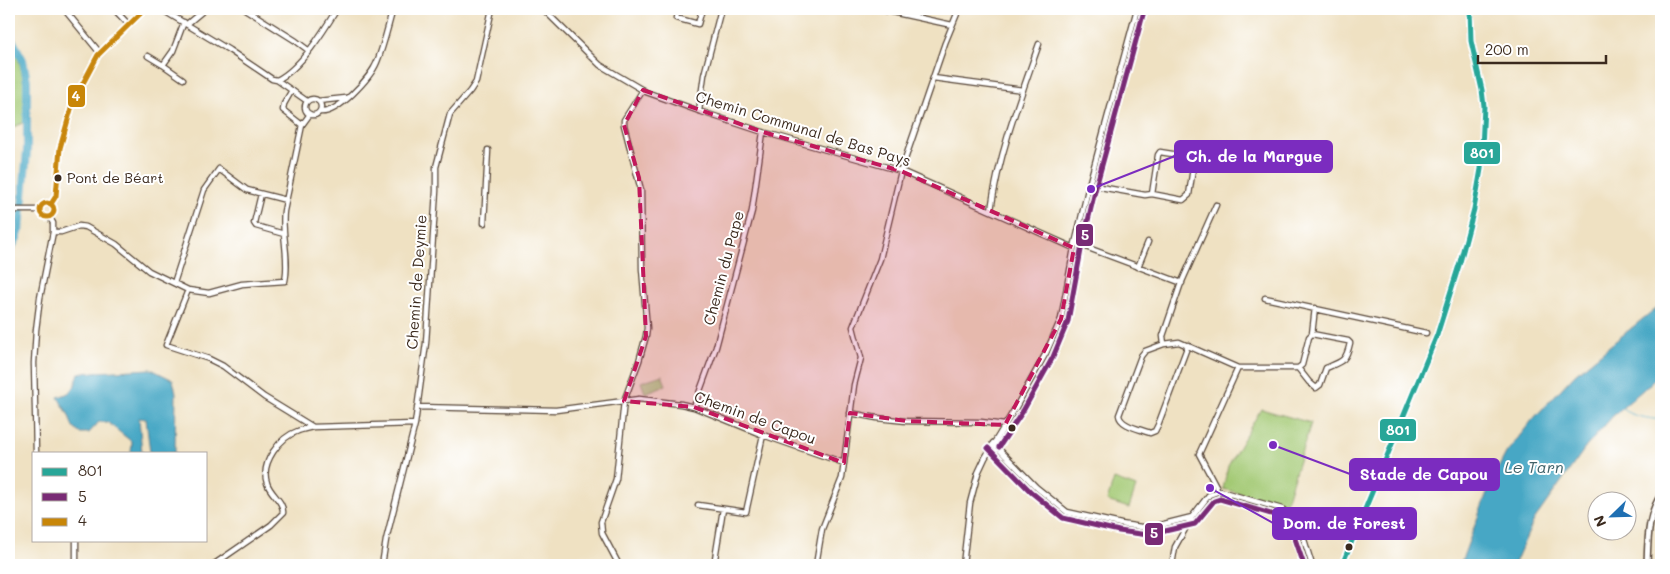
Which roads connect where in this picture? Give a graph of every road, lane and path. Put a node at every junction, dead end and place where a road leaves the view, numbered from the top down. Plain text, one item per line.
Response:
1 (64, 9) edge
2 (114, 9) edge
3 (145, 9) edge
4 (161, 9) edge
5 (205, 9) edge
6 (245, 9) edge
7 (337, 9) edge
8 (393, 9) edge
9 (492, 9) edge
10 (543, 9) edge
11 (678, 9) edge
12 (702, 9) edge
13 (719, 9) edge
14 (878, 9) edge
15 (959, 9) edge
16 (1137, 9) edge
17 (1470, 9) edge
18 (185, 23) junction
19 (129, 25) junction
20 (952, 25) junction
21 (1039, 44) dead end
22 (308, 50) junction
23 (100, 53) junction
24 (148, 56) dead end
25 (164, 65) junction
26 (933, 78) junction
27 (183, 79) dead end
28 (274, 79) junction
29 (292, 90) junction
30 (642, 90) junction
31 (1022, 90) junction
32 (347, 98) junction
33 (307, 101) junction
34 (318, 101) junction
35 (699, 111) junction
36 (320, 112) junction
37 (310, 114) junction
38 (302, 125) junction
39 (763, 132) junction
40 (488, 150) dead end
41 (901, 171) junction
42 (1089, 185) junction
43 (261, 194) junction
44 (1152, 194) junction
45 (286, 200) junction
46 (51, 204) junction
47 (1216, 205) dead end
48 (9, 210) edge
49 (40, 210) junction
50 (990, 210) junction
51 (49, 216) junction
52 (484, 223) dead end
53 (53, 232) junction
54 (284, 234) junction
55 (1148, 242) dead end
56 (1074, 246) junction
57 (1138, 267) junction
58 (174, 283) junction
59 (1182, 283) junction
60 (188, 290) junction
61 (1265, 298) dead end
62 (1315, 308) junction
63 (1426, 333) dead end
64 (1312, 334) junction
65 (1164, 344) junction
66 (1188, 345) junction
67 (1238, 368) junction
68 (1298, 368) junction
69 (624, 401) junction
70 (417, 407) junction
71 (694, 407) junction
72 (850, 413) junction
73 (415, 424) junction
74 (1005, 425) junction
75 (313, 427) junction
76 (763, 435) junction
77 (993, 443) junction
78 (36, 452) edge
79 (844, 463) junction
80 (1217, 491) junction
81 (1661, 495) edge
82 (698, 506) dead end
83 (723, 509) junction
84 (1192, 517) junction
85 (76, 542) edge
86 (76, 565) edge
87 (214, 565) edge
88 (382, 565) edge
89 (619, 565) edge
90 (714, 565) edge
91 (816, 565) edge
92 (963, 565) edge
93 (1172, 565) edge
94 (1312, 565) edge
95 (1342, 565) edge
96 (1647, 565) edge

1 - 23 street
2 - 19 street
3 - 19 street
4 - 18 street
5 - 18 street
6 - 22 street
7 - 22 street
8 - 32 street
9 - 70 street, Chemin de Deymie
10 - 30 street, Chemin Communal de Bas Pays
11 - 12 street
13 - 35 street
14 - 20 street
15 - 20 street
16 - 42 street
17 - 95 main road
18 - 25 street
18 - 28 street
19 - 23 street
20 - 26 street
21 - 31 street
22 - 28 street
23 - 46 street
24 - 25 street
25 - 27 street
26 - 31 street
26 - 41 street
28 - 29 street
29 - 33 street
29 - 38 street
30 - 35 street, Chemin Communal de Bas Pays
30 - 69 street
31 - 50 street
32 - 34 street
32 - 36 street
33 - 34 street
33 - 37 street
34 - 36 street
35 - 39 street, Chemin Communal de Bas Pays
36 - 37 street
37 - 38 street
38 - 45 street
39 - 41 street, Chemin Communal de Bas Pays
39 - 71 street, Chemin du Pape
40 - 52 street
41 - 50 street, Chemin Communal de Bas Pays
41 - 72 street
42 - 44 street
42 - 56 street
43 - 45 street
43 - 54 street
43 - 58 street
44 - 44 street
45 - 54 street
46 - 49 street
46 - 51 street
47 - 59 street
48 - 49 street
49 - 51 street
50 - 56 street, Chemin Communal de Bas Pays
51 - 53 street
53 - 58 street
53 - 78 street
54 - 60 street
55 - 57 street
56 - 57 street, Chemin Communal de Bas Pays
56 - 74 street
57 - 59 street, Chemin Communal de Bas Pays
58 - 60 street
59 - 65 street
60 - 75 street
61 - 62 street
62 - 63 street
62 - 64 street
64 - 68 street
64 - 68 street
65 - 66 street
65 - 66 street
66 - 67 street
67 - 68 street
67 - 80 street
69 - 70 street, Chemin de Capou
69 - 71 street, Chemin de Capou
69 - 89 street
70 - 73 street, Chemin de Deymie
71 - 76 street, Chemin de Capou
72 - 74 street
72 - 79 street
73 - 75 street
73 - 88 street, Chemin de Deymie
74 - 77 street
75 - 87 street
76 - 79 street, Chemin de Capou
76 - 83 street
77 - 84 street
77 - 92 street
79 - 91 street
80 - 84 street
80 - 94 street
81 - 96 main road
82 - 83 street
83 - 90 street
84 - 93 street
85 - 86 street

